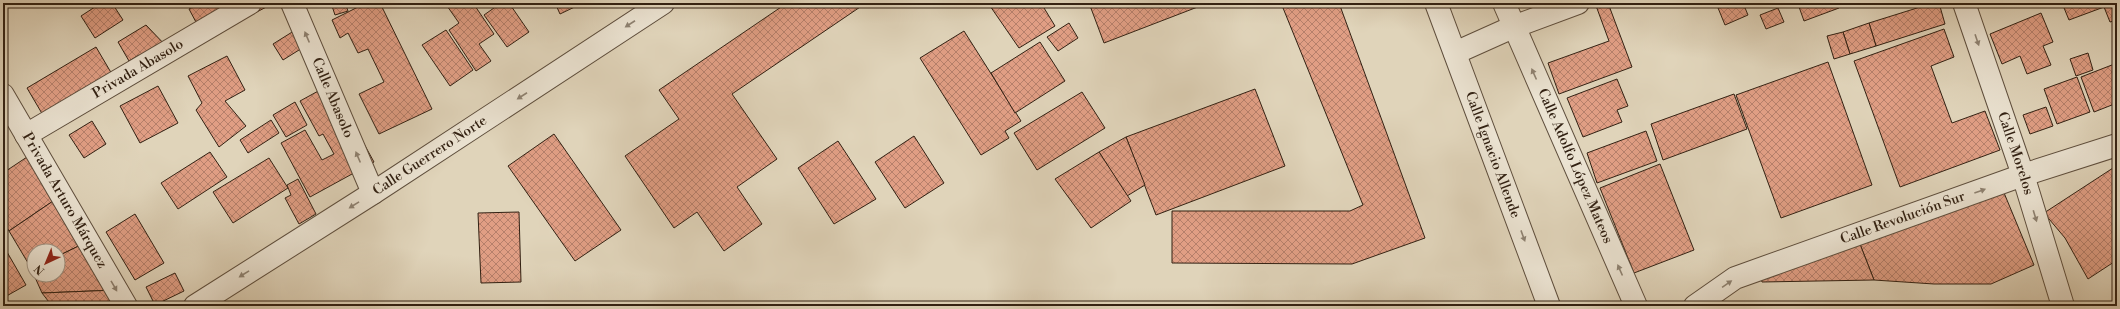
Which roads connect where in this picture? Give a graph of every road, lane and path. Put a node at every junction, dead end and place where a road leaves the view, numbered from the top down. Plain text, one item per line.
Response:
1 (250, 3) edge
2 (292, 3) edge
3 (663, 3) edge
4 (1436, 3) edge
5 (1504, 3) edge
6 (1578, 3) edge
7 (1964, 3) edge
8 (1513, 27) junction
9 (1455, 53) junction
10 (3, 95) edge
11 (26, 135) junction
12 (2117, 145) edge
13 (2023, 175) junction
14 (373, 193) junction
15 (126, 306) edge
16 (195, 306) edge
17 (1549, 306) edge
18 (1636, 306) edge
19 (1695, 306) edge
20 (2062, 306) edge

1 - 11 street, Privada Abasolo
14 -> 2 street, Calle Abasolo
3 -> 14 street, Calle Guerrero Norte
4 - 9 street, Calle Ignacio Allende
5 - 8 street, Calle Adolfo López Mateos
6 - 8 street
7 -> 13 street, Calle Morelos
8 - 9 street
18 -> 8 street, Calle Adolfo López Mateos
9 -> 17 street, Calle Ignacio Allende
10 - 11 street, Privada Arturo Márquez
11 -> 15 street, Privada Arturo Márquez
12 - 13 street, Calle Revolución Sur
19 -> 13 street, Calle Revolución Sur
13 -> 20 street, Calle Morelos
14 -> 16 street, Calle Guerrero Norte

